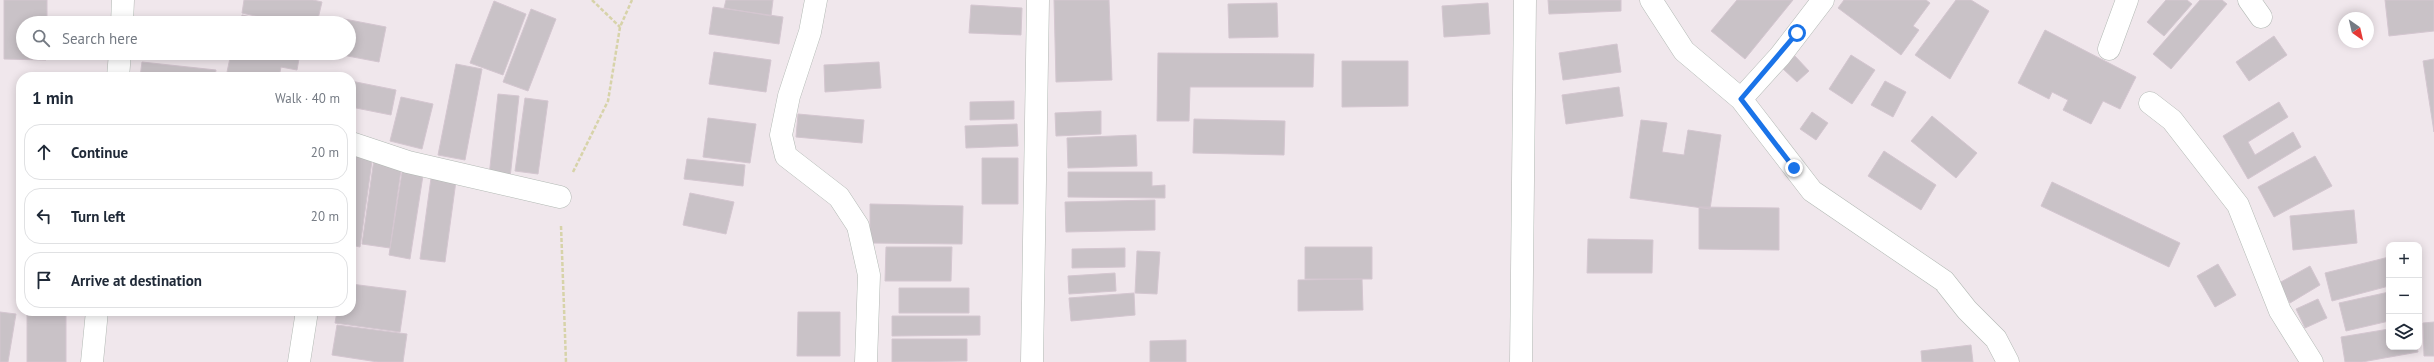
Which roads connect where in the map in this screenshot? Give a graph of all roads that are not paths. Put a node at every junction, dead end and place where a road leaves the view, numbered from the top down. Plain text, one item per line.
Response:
1 (123, 0) edge
2 (816, 0) edge
3 (1038, 0) edge
4 (1525, 0) edge
5 (1651, 0) edge
6 (1822, 0) edge
7 (2127, 0) edge
8 (122, 16) edge
9 (2109, 49) dead end
10 (119, 60) edge
11 (118, 72) edge
12 (1741, 99) junction
13 (2150, 103) dead end
14 (356, 145) edge
15 (560, 197) dead end
16 (97, 316) edge
17 (306, 316) edge
18 (92, 362) edge
19 (299, 362) edge
20 (866, 362) edge
21 (1032, 362) edge
22 (1521, 362) edge
23 (2008, 362) edge
24 (2312, 362) edge

1 - 8 street
2 - 20 street
3 - 21 street
4 - 22 street
5 - 12 street
6 - 12 street
7 - 9 street
10 - 11 street
12 - 23 street
13 - 24 street
14 - 15 street
16 - 18 street
17 - 19 street

